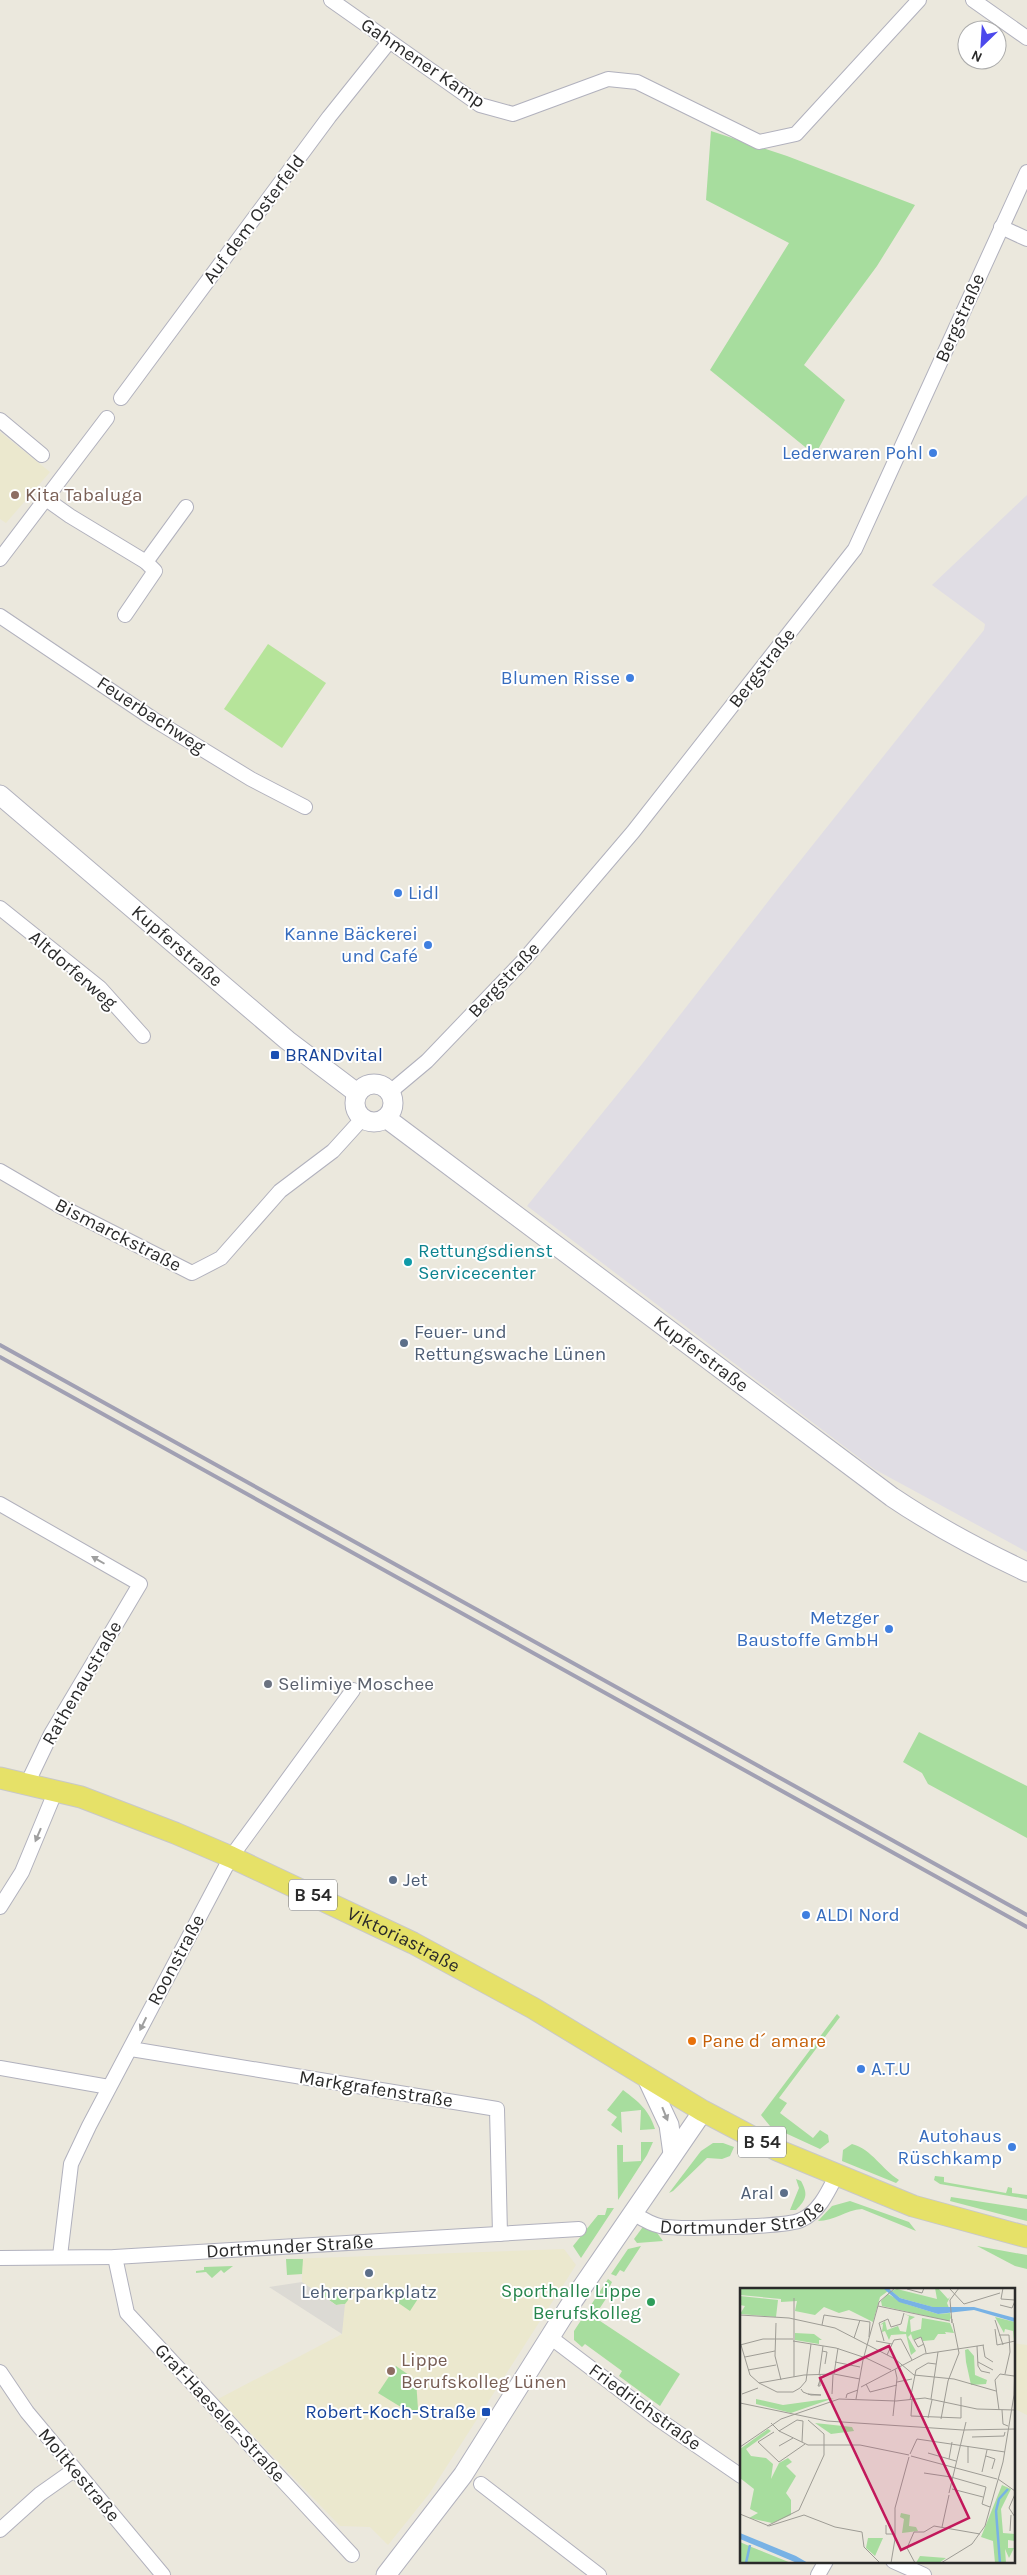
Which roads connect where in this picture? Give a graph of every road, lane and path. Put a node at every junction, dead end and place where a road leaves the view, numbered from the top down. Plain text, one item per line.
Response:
1 (331, 0) edge
2 (919, 0) edge
3 (973, 0) edge
4 (1027, 38) edge
5 (389, 42) junction
6 (1027, 172) edge
7 (1001, 227) junction
8 (1027, 239) edge
9 (121, 398) dead end
10 (107, 418) dead end
11 (0, 420) edge
12 (42, 455) dead end
13 (46, 499) junction
14 (186, 506) dead end
15 (0, 558) edge
16 (146, 562) junction
17 (125, 615) dead end
18 (0, 616) edge
19 (0, 795) edge
20 (305, 807) dead end
21 (0, 908) edge
22 (143, 1036) dead end
23 (390, 1092) junction
24 (357, 1093) junction
25 (386, 1118) junction
26 (362, 1119) junction
27 (0, 1171) edge
28 (0, 1504) edge
29 (1027, 1572) edge
30 (353, 1690) dead end
31 (0, 1778) edge
32 (27, 1784) junction
33 (56, 1790) junction
34 (231, 1857) junction
35 (0, 1907) edge
36 (131, 2049) junction
37 (0, 2068) edge
38 (647, 2078) junction
39 (109, 2087) junction
40 (703, 2111) junction
41 (673, 2154) junction
42 (836, 2176) junction
43 (633, 2212) junction
44 (579, 2230) dead end
45 (500, 2234) junction
46 (1027, 2237) edge
47 (60, 2256) junction
48 (115, 2256) junction
49 (0, 2258) edge
50 (550, 2337) junction
51 (0, 2372) edge
52 (74, 2470) junction
53 (740, 2475) edge
54 (481, 2484) dead end
55 (0, 2530) edge
56 (352, 2555) dead end
57 (825, 2562) edge
58 (895, 2562) edge
59 (163, 2575) edge
60 (386, 2575) edge
61 (599, 2575) edge
62 (818, 2575) edge
63 (924, 2575) edge

1 - 5 street, Gahmener Kamp
2 - 5 street, Gahmener Kamp
3 - 4 street
5 - 9 street, Auf dem Osterfeld
6 - 7 street, Bergstraße
7 - 8 street
7 - 23 street, Bergstraße
10 - 13 street
11 - 12 street
13 - 15 street
13 - 16 street
14 - 16 street
16 - 17 street
18 - 20 street, Feuerbachweg
19 - 24 street, Kupferstraße
21 - 22 street, Altdorferweg
23 - 24 street
23 - 25 street
24 - 26 street
25 - 26 street
25 - 29 street, Kupferstraße
26 - 27 street, Bismarckstraße
32 -> 28 street, Rathenaustraße
30 - 34 street, Roonstraße
31 - 32 main road, Viktoriastraße / B 54
32 - 33 main road, Viktoriastraße / B 54
33 - 34 main road, Viktoriastraße / B 54
33 -> 35 street
34 -> 36 street, Roonstraße
34 - 38 main road, Viktoriastraße / B 54
36 - 39 street, Roonstraße
36 - 45 street, Markgrafenstraße
37 - 39 street
38 - 40 main road, Viktoriastraße / B 54
38 -> 41 street
39 - 47 street, Roonstraße
40 - 41 street
40 - 42 main road, Dortmunder Straße / B 54
41 - 43 street
42 - 43 street, Dortmunder Straße
42 - 46 main road, Dortmunder Straße / B 54
43 - 50 street
44 - 45 street, Dortmunder Straße
45 - 48 street, Dortmunder Straße
47 - 48 street, Dortmunder Straße
47 - 49 street, Dortmunder Straße
48 - 56 street, Graf-Haeseler-Straße
50 - 53 street, Friedrichstraße
50 - 60 street
51 - 52 street, Moltkestraße
52 - 55 street
52 - 59 street, Moltkestraße
54 - 61 street
57 - 62 street
58 - 63 street

